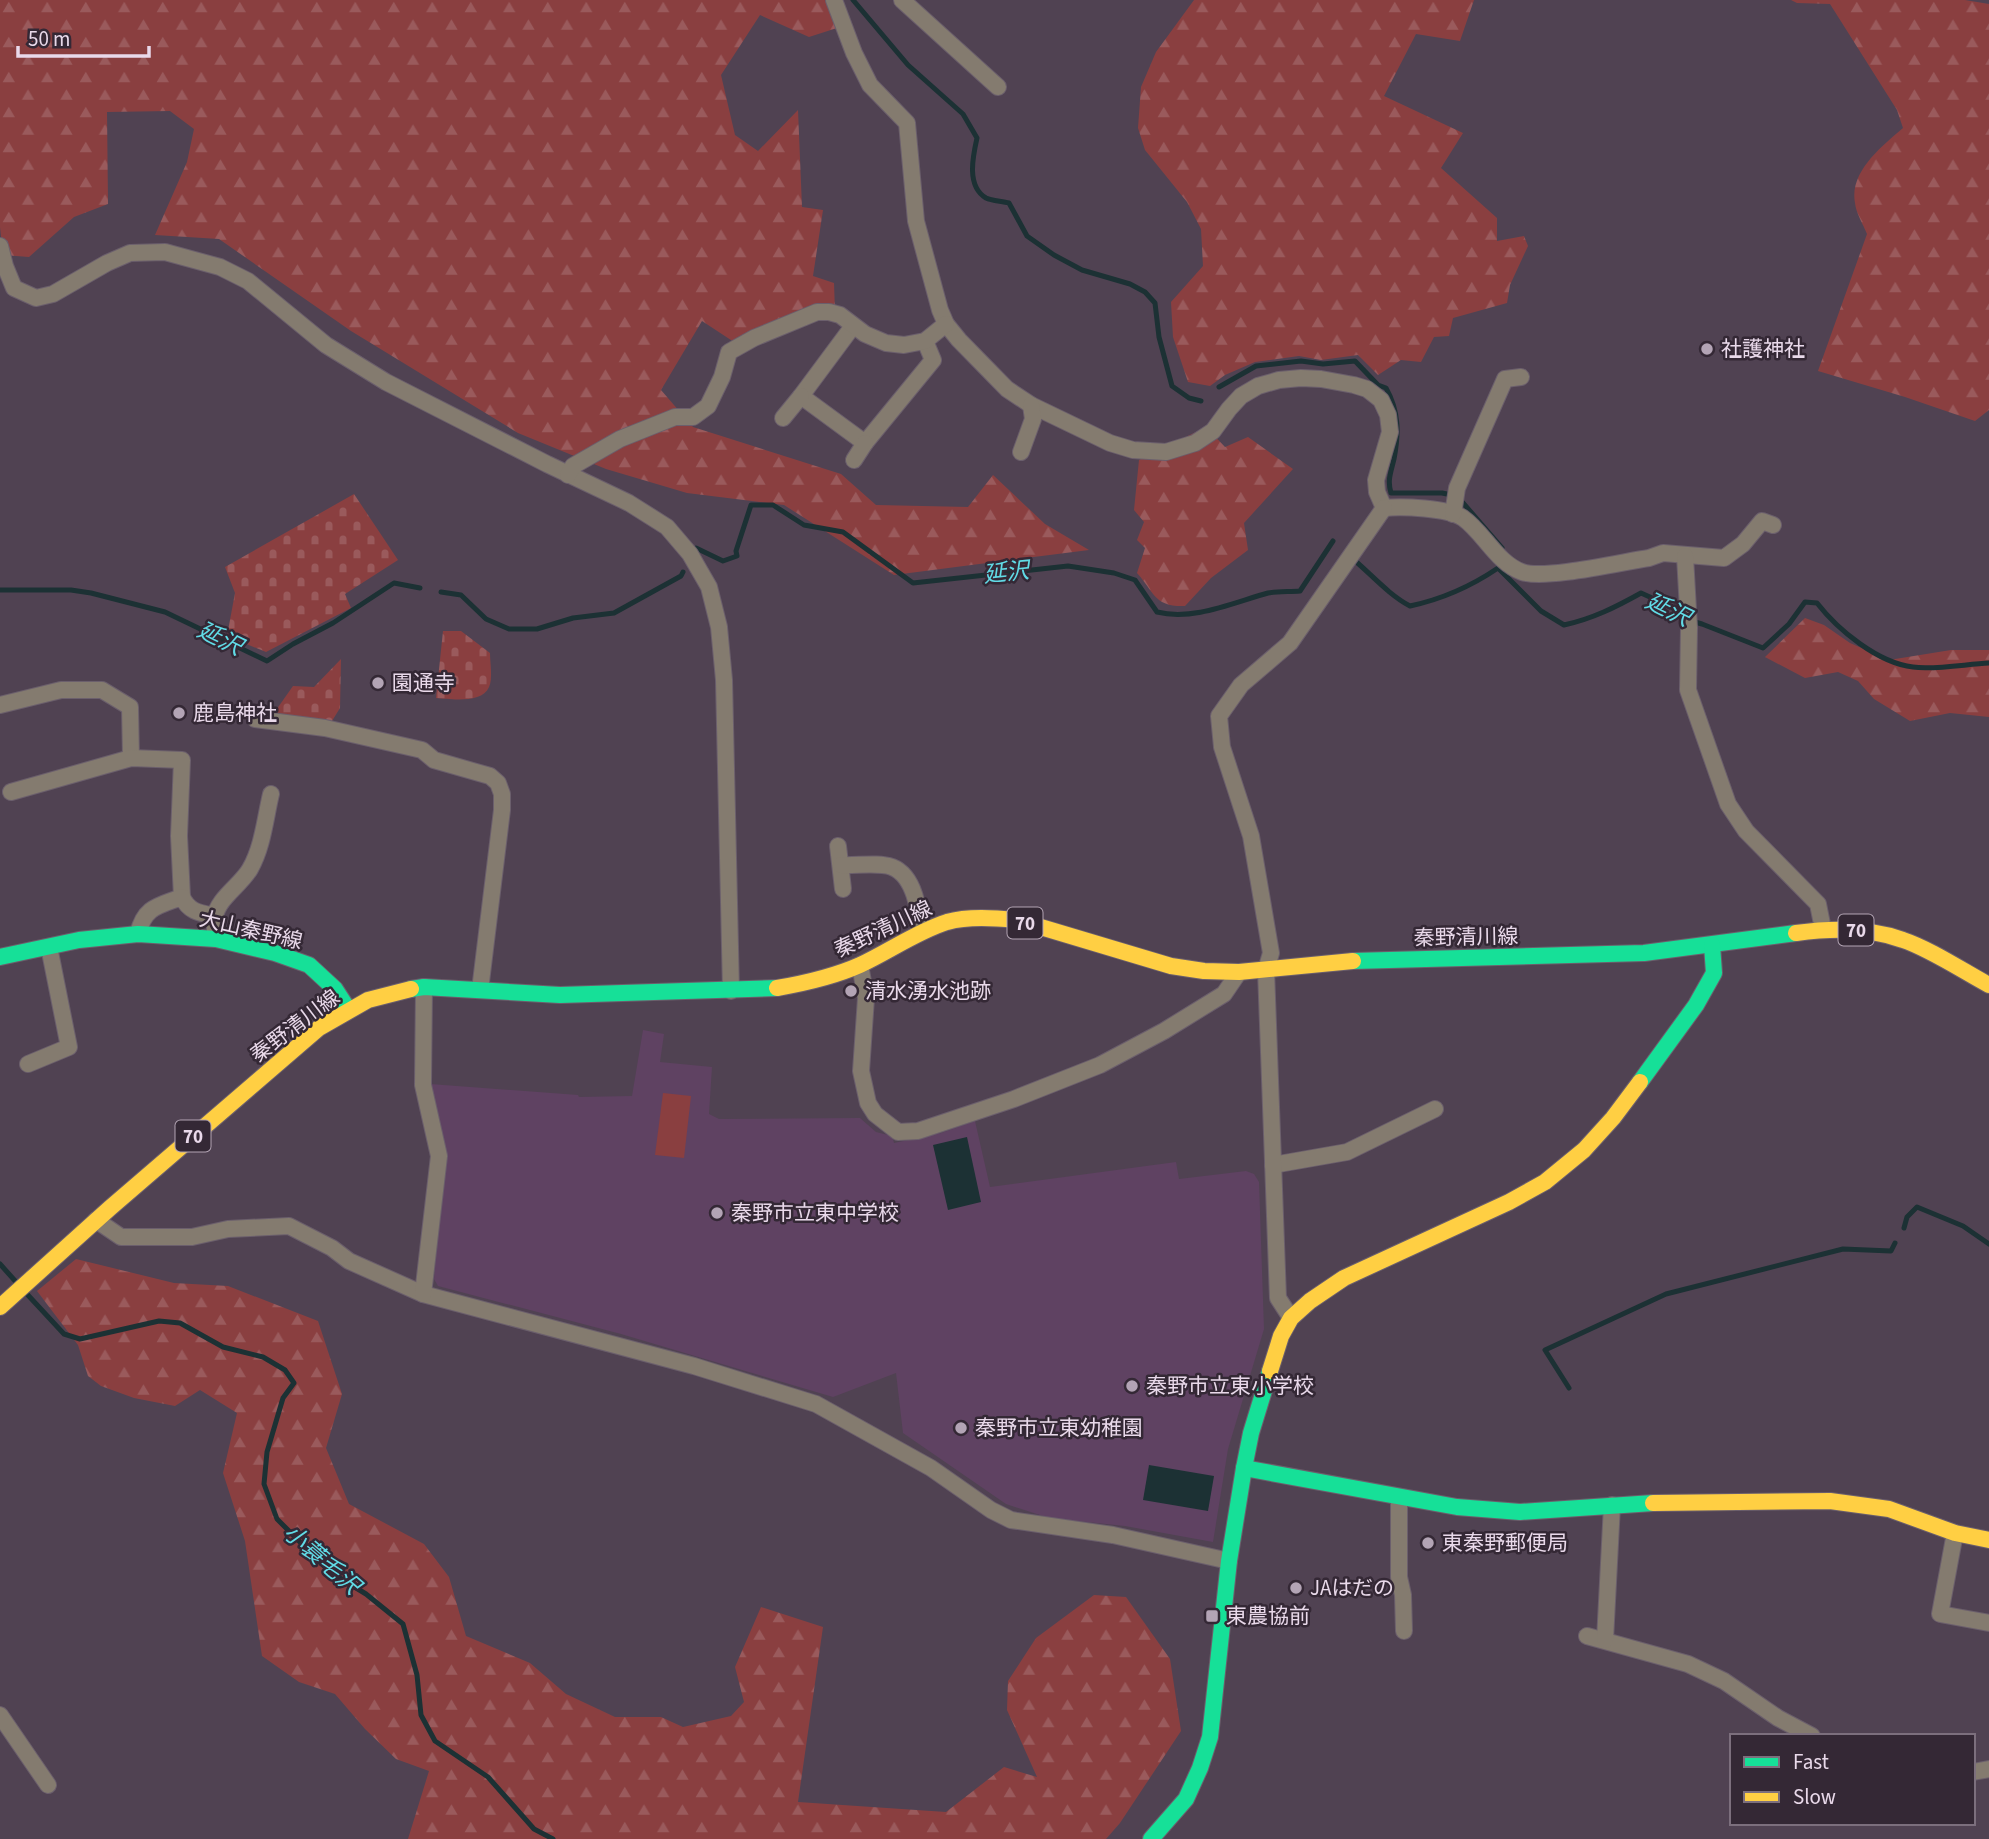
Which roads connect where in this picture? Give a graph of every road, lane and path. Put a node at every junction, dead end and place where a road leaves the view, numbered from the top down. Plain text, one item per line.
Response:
1 (834, 0) edge
2 (902, 0) edge
3 (998, 87) dead end
4 (0, 246) edge
5 (946, 324) junction
6 (853, 326) junction
7 (926, 341) junction
8 (1521, 377) dead end
9 (801, 396) junction
10 (1031, 405) junction
11 (783, 418) dead end
12 (865, 443) junction
13 (1021, 452) dead end
14 (853, 460) dead end
15 (568, 474) junction
16 (1454, 501) junction
17 (1384, 508) junction
18 (1773, 524) dead end
19 (1685, 556) junction
20 (0, 705) edge
21 (255, 719) dead end
22 (131, 758) junction
23 (11, 792) dead end
24 (271, 794) dead end
25 (838, 846) dead end
26 (841, 865) junction
27 (843, 890) dead end
28 (182, 897) junction
29 (215, 916) junction
30 (1823, 929) junction
31 (921, 932) junction
32 (138, 934) junction
33 (216, 939) junction
34 (1712, 944) junction
35 (49, 947) junction
36 (0, 957) edge
37 (860, 965) junction
38 (1266, 970) junction
39 (1239, 972) junction
40 (1989, 985) edge
41 (424, 987) junction
42 (480, 990) junction
43 (731, 991) junction
44 (348, 1009) junction
45 (28, 1064) dead end
46 (1434, 1109) dead end
47 (1273, 1165) junction
48 (96, 1220) junction
49 (423, 1294) junction
50 (0, 1307) edge
51 (1291, 1318) junction
52 (1244, 1468) junction
53 (1399, 1498) junction
54 (1612, 1505) junction
55 (1955, 1533) junction
56 (1989, 1540) edge
57 (1229, 1561) junction
58 (1989, 1623) edge
59 (1404, 1631) dead end
60 (1587, 1636) dead end
61 (1605, 1640) junction
62 (0, 1715) edge
63 (1808, 1734) edge
64 (48, 1785) dead end
65 (1151, 1839) edge

1 - 5 street
2 - 3 street
4 - 15 street
5 - 7 street
5 - 10 street
6 - 7 street
6 - 9 street
6 - 15 street
7 - 12 street
8 - 16 street
9 - 11 street
9 - 12 street
10 - 13 street
10 - 17 street
12 - 14 street
15 - 43 street
16 - 17 street
16 - 19 street
17 - 38 street
18 - 19 street
19 - 30 street
20 - 22 street
21 - 42 street
22 - 23 street
22 - 28 street
24 - 29 street
25 - 26 street
26 - 27 street
26 - 31 street
28 - 29 street
28 - 32 street
29 - 33 street
30 - 34 main road, 秦野清川線 / 70
30 - 40 main road, 秦野清川線 / 70
31 - 37 main road, 秦野清川線 / 70
31 - 39 main road, 秦野清川線 / 70
32 - 33 main road, 大山秦野線
32 - 35 main road, 大山秦野線
33 - 44 main road, 大山秦野線
34 - 38 main road, 秦野清川線 / 70
34 - 51 main road
35 - 36 main road, 大山秦野線
35 - 45 street
37 - 39 street
37 - 43 main road, 秦野清川線 / 70
38 - 39 main road, 秦野清川線 / 70
38 - 47 street
41 - 42 main road, 秦野清川線 / 70
41 - 44 main road, 秦野清川線 / 70
41 - 49 street
42 - 43 main road, 秦野清川線 / 70
44 - 48 main road, 秦野清川線 / 70
46 - 47 street
47 - 51 street
48 - 49 street
48 - 50 main road, 秦野清川線 / 70
49 - 57 street
51 - 52 main road
52 - 53 main road
52 - 57 main road
53 - 54 main road
53 - 59 street
54 - 55 main road
54 - 61 street
55 - 56 main road
55 - 58 street
57 - 65 main road
60 - 61 street
61 - 63 street
62 - 64 street

